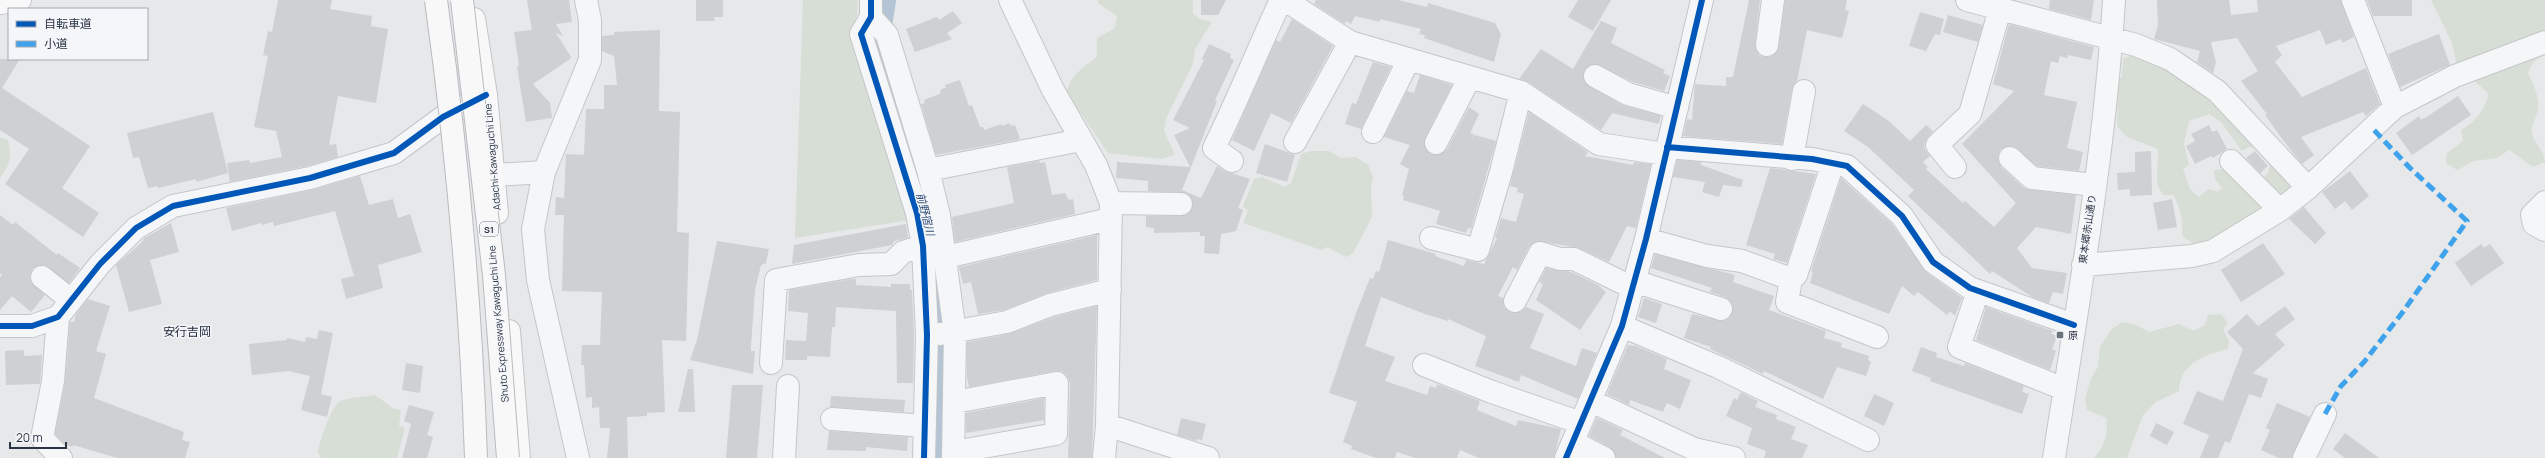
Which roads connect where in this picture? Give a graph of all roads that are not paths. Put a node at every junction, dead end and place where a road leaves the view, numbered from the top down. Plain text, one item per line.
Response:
1 (20, 0) edge
2 (428, 0) edge
3 (436, 0) edge
4 (462, 0) edge
5 (471, 0) edge
6 (586, 0) edge
7 (1010, 0) edge
8 (1281, 0) edge
9 (1285, 0) edge
10 (1702, 0) edge
11 (1773, 0) edge
12 (1967, 0) edge
13 (2114, 0) edge
14 (2353, 0) edge
15 (0, 3) edge
16 (871, 9) edge
17 (2000, 9) junction
18 (2112, 39) junction
19 (1350, 42) junction
20 (2545, 42) edge
21 (1767, 45) dead end
22 (1409, 59) junction
23 (1595, 76) dead end
24 (1470, 78) junction
25 (1804, 90) dead end
26 (1521, 92) junction
27 (486, 95) junction
28 (2395, 107) junction
29 (1677, 108) junction
30 (443, 117) junction
31 (1373, 132) dead end
32 (1081, 140) junction
33 (1296, 142) dead end
34 (1436, 143) dead end
35 (1666, 150) junction
36 (1792, 158) junction
37 (2010, 158) dead end
38 (1232, 161) dead end
39 (2231, 161) dead end
40 (1833, 163) junction
41 (1955, 167) dead end
42 (928, 170) junction
43 (544, 172) junction
44 (494, 175) junction
45 (2094, 185) junction
46 (2308, 188) junction
47 (2545, 202) edge
48 (1181, 204) dead end
49 (2280, 210) junction
50 (1111, 211) junction
51 (2545, 230) edge
52 (1431, 238) dead end
53 (1646, 239) junction
54 (923, 246) junction
55 (946, 257) junction
56 (2082, 265) junction
57 (42, 277) dead end
58 (1791, 279) junction
59 (1633, 285) junction
60 (1110, 290) junction
61 (1978, 291) junction
62 (71, 300) junction
63 (1515, 301) dead end
64 (1721, 309) dead end
65 (58, 317) junction
66 (2074, 325) junction
67 (0, 326) edge
68 (1622, 326) junction
69 (955, 333) junction
70 (927, 335) junction
71 (1877, 337) dead end
72 (771, 363) dead end
73 (1424, 365) dead end
74 (788, 386) dead end
75 (2064, 389) junction
76 (1591, 401) junction
77 (955, 402) junction
78 (2325, 414) dead end
79 (832, 420) dead end
80 (1107, 425) junction
81 (925, 426) junction
82 (1868, 440) dead end
83 (1573, 441) edge
84 (953, 455) edge
85 (2310, 456) edge
86 (62, 458) edge
87 (467, 458) edge
88 (476, 458) edge
89 (508, 458) edge
90 (519, 458) edge
91 (578, 458) edge
92 (784, 458) edge
93 (924, 458) edge
94 (1104, 458) edge
95 (1208, 458) edge
96 (1604, 458) edge
97 (1734, 458) edge
98 (2054, 458) edge

1 - 15 main road
2 - 30 main road
3 - 88 main road, bridge
4 - 89 main road, Shuto Expressway Kawaguchi Line / S1, bridge
5 - 27 main road, Adachi-Kawaguchi Line
6 - 43 street
7 - 32 street
8 - 38 street
9 - 19 street
10 - 29 street
11 - 21 street
12 - 17 street
13 - 18 street, 東本郷赤山通り
14 - 28 street
16 - 42 street
16 - 54 street
17 - 18 street
17 - 41 street
18 - 45 street, 東本郷赤山通り
18 - 46 street
19 - 22 street
19 - 33 street
20 - 28 street
22 - 24 street
22 - 31 street
23 - 29 street
24 - 26 street
24 - 34 street
25 - 36 street
26 - 35 street
26 - 52 street
27 - 30 street
27 - 44 main road, Adachi-Kawaguchi Line
28 - 46 street
29 - 35 street
30 - 62 street
30 - 87 main road
32 - 42 street
32 - 50 street
35 - 36 street
35 - 53 street
36 - 40 street
37 - 45 street
39 - 49 street
40 - 58 street
40 - 61 street
42 - 55 street
43 - 44 street
43 - 91 street
44 - 90 main road, Adachi-Kawaguchi Line
45 - 56 street, 東本郷赤山通り
46 - 49 street
47 - 51 street
48 - 50 street
49 - 56 street
50 - 55 street
50 - 60 street
53 - 58 street
53 - 59 street
54 - 70 street
54 - 72 street
55 - 69 street
56 - 66 street, 東本郷赤山通り
57 - 62 street
58 - 71 street
59 - 63 street
59 - 64 street
59 - 68 street
60 - 69 street
60 - 80 street
61 - 66 street
61 - 75 street
62 - 65 street
65 - 67 street
65 - 86 street
66 - 75 street, 東本郷赤山通り
68 - 76 street
68 - 82 street
69 - 70 street
69 - 77 street
70 - 81 street
73 - 83 street
74 - 92 street
75 - 98 street, 東本郷赤山通り
76 - 83 street
76 - 97 street
77 - 84 street
77 - 84 street
78 - 85 street
79 - 81 street
80 - 94 street
80 - 95 street
81 - 93 street
83 - 96 street

